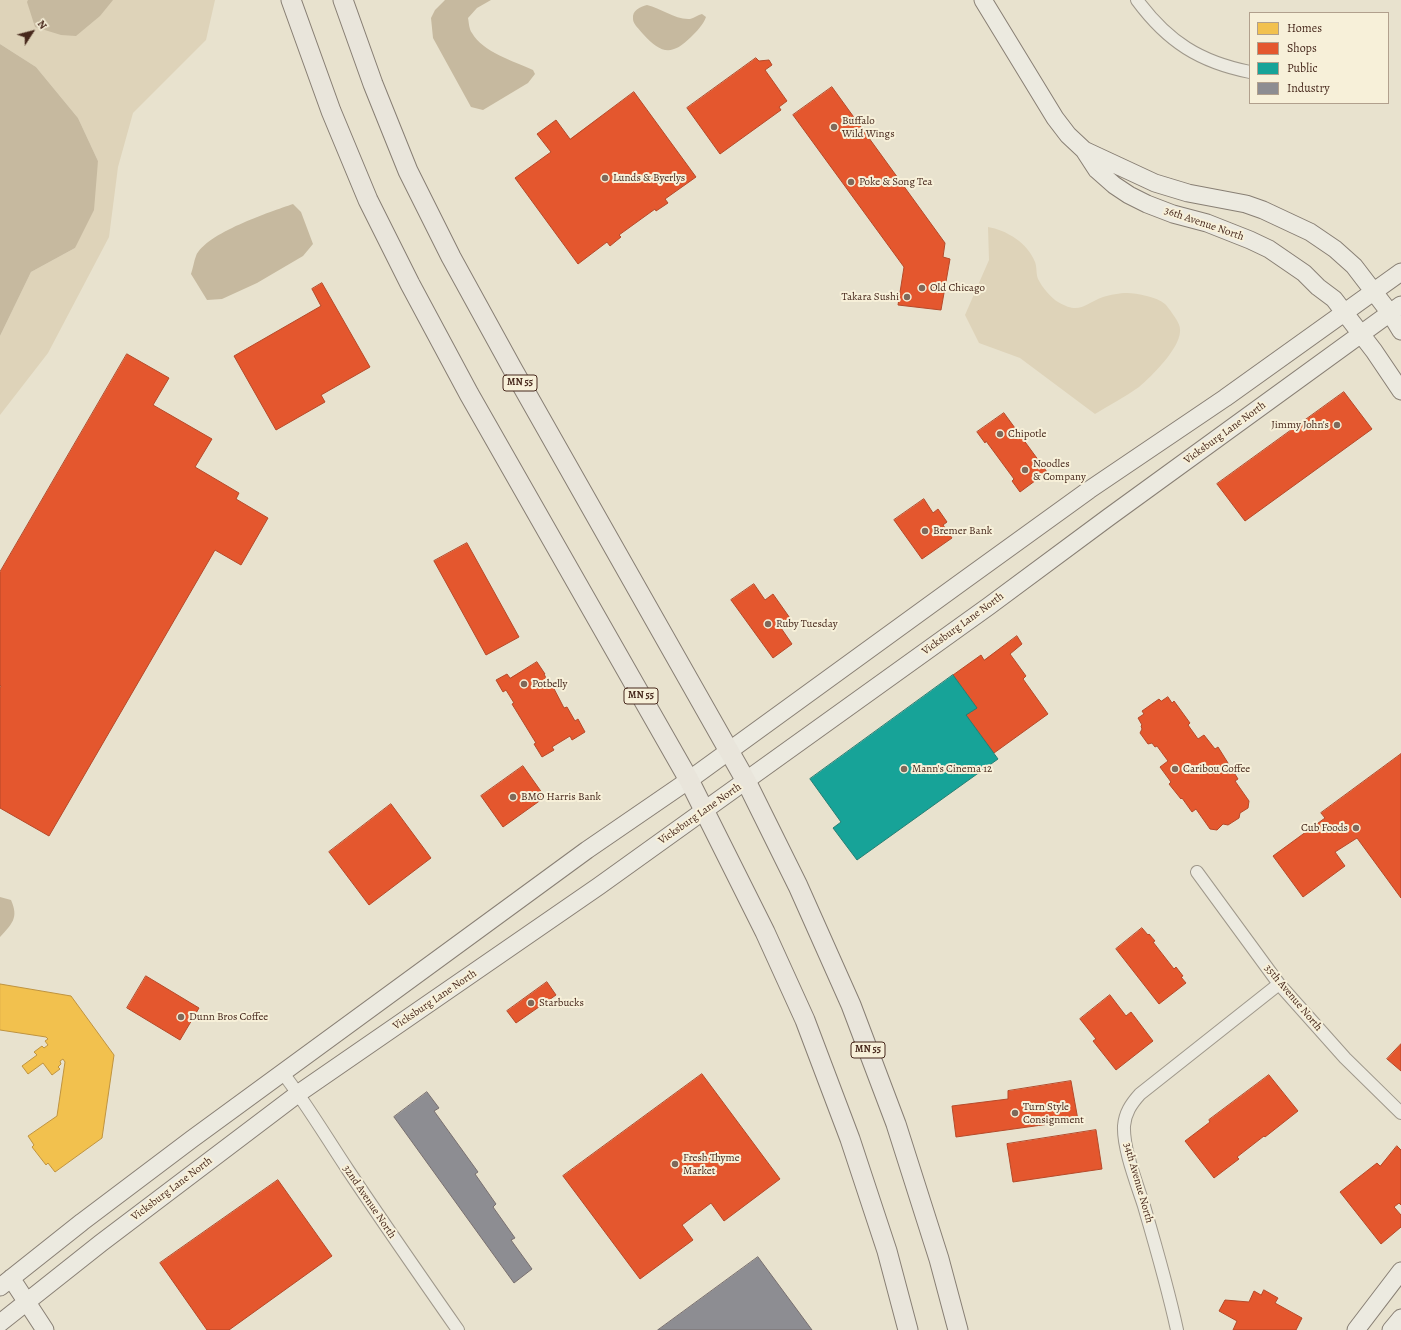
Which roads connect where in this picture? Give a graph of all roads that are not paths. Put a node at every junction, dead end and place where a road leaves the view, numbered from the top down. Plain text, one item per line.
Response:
1 (291, 0) edge
2 (343, 0) edge
3 (983, 0) edge
4 (1138, 0) edge
5 (1249, 72) edge
6 (1084, 150) junction
7 (1401, 272) edge
8 (1373, 292) junction
9 (1395, 309) edge
10 (1344, 313) junction
11 (1401, 331) edge
12 (1360, 334) junction
13 (1401, 391) edge
14 (728, 751) junction
15 (689, 780) junction
16 (746, 781) junction
17 (704, 810) junction
18 (1197, 872) dead end
19 (1279, 984) junction
20 (282, 1072) junction
21 (299, 1093) junction
22 (1401, 1113) edge
23 (1401, 1271) edge
24 (6, 1283) edge
25 (27, 1302) junction
26 (1401, 1318) edge
27 (0, 1323) edge
28 (45, 1330) edge
29 (458, 1330) edge
30 (908, 1330) edge
31 (958, 1330) edge
32 (1177, 1330) edge
33 (1356, 1330) edge
34 (1391, 1330) edge

1 - 15 main road, MN 55
2 - 14 main road, MN 55
3 - 6 main road, 36th Avenue North
4 - 5 street
6 - 8 main road, 36th Avenue North
6 - 10 main road, 36th Avenue North
7 - 8 main road
8 - 9 main road, 36th Avenue North
8 - 10 main road
9 - 11 main road, 36th Avenue North
9 - 12 main road, Vicksburg Lane North
10 - 12 main road, 36th Avenue North
10 - 14 main road
12 - 13 main road, 36th Avenue North
12 - 16 main road, Vicksburg Lane North
14 - 15 main road
14 - 16 main road, MN 55
15 - 17 main road, MN 55
15 - 20 main road
16 - 17 main road, Vicksburg Lane North
16 - 31 main road, MN 55
17 - 21 main road, Vicksburg Lane North
17 - 30 main road, MN 55
18 - 19 street, 35th Avenue North
19 - 22 street, 35th Avenue North
19 - 32 street, 34th Avenue North
20 - 21 street, 32nd Avenue North
20 - 24 main road
21 - 25 main road, Vicksburg Lane North
21 - 29 street, 32nd Avenue North
23 - 33 main road
24 - 25 main road
25 - 27 main road, Vicksburg Lane North
25 - 28 main road
26 - 34 main road

